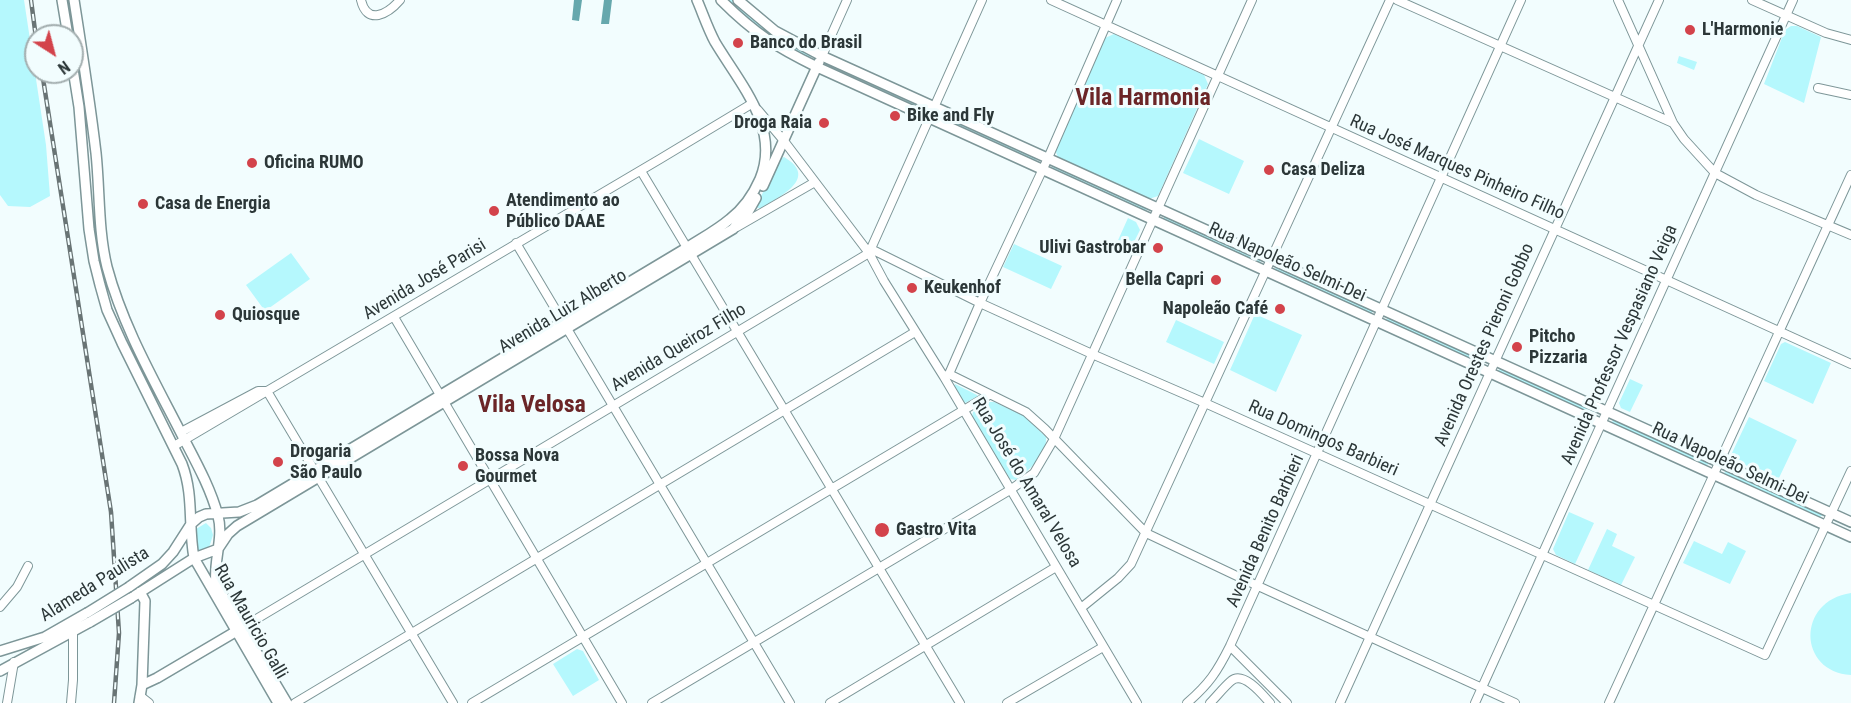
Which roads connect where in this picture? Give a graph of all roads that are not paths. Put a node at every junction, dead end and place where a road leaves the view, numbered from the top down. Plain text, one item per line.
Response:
1 (62, 0) edge
2 (74, 0) edge
3 (361, 0) edge
4 (400, 0) edge
5 (697, 0) edge
6 (721, 0) edge
7 (738, 0) edge
8 (847, 0) edge
9 (982, 0) edge
10 (1051, 0) edge
11 (1117, 0) edge
12 (1252, 0) edge
13 (1390, 0) edge
14 (1397, 0) edge
15 (1521, 0) edge
16 (1618, 0) edge
17 (1659, 0) edge
18 (1752, 0) edge
19 (1793, 0) edge
20 (1786, 15) junction
21 (66, 24) edge
22 (1106, 25) junction
23 (1851, 40) edge
24 (1501, 45) junction
25 (1639, 45) junction
26 (822, 56) junction
27 (817, 67) junction
28 (1218, 75) junction
29 (75, 84) edge
30 (1818, 88) dead end
31 (1851, 95) edge
32 (1614, 98) junction
33 (755, 106) junction
34 (933, 106) junction
35 (928, 117) junction
36 (1673, 123) junction
37 (1331, 128) junction
38 (766, 137) joint
39 (784, 141) junction
40 (1048, 158) junction
41 (1042, 170) junction
42 (641, 171) junction
43 (1715, 172) junction
44 (1851, 175) edge
45 (1442, 177) junction
46 (815, 182) junction
47 (1158, 207) junction
48 (1152, 220) junction
49 (1828, 225) junction
50 (1555, 228) junction
51 (733, 229) junction
52 (1851, 235) edge
53 (516, 243) junction
54 (690, 251) junction
55 (870, 251) junction
56 (886, 258) junction
57 (1270, 259) junction
58 (1265, 270) junction
59 (1666, 280) junction
60 (884, 281) junction
61 (980, 303) junction
62 (1381, 309) junction
63 (394, 317) junction
64 (1376, 321) junction
65 (566, 325) junction
66 (739, 331) junction
67 (1779, 331) junction
68 (915, 332) junction
69 (1092, 354) junction
70 (1495, 360) junction
71 (1851, 364) edge
72 (1490, 372) junction
73 (947, 376) junction
74 (267, 391) junction
75 (989, 395) junction
76 (441, 398) junction
77 (1205, 403) junction
78 (613, 406) junction
79 (785, 410) junction
80 (964, 411) junction
81 (1607, 411) junction
82 (1602, 424) junction
83 (183, 436) junction
84 (1054, 439) junction
85 (174, 446) junction
86 (1318, 453) junction
87 (1719, 462) junction
88 (1851, 471) edge
89 (317, 473) junction
90 (1713, 474) junction
91 (489, 480) junction
92 (661, 485) junction
93 (832, 490) junction
94 (1010, 490) junction
95 (1430, 504) junction
96 (1831, 513) junction
97 (218, 514) junction
98 (1851, 522) edge
99 (191, 524) junction
100 (1825, 526) junction
101 (1146, 533) junction
102 (1851, 537) edge
103 (218, 549) junction
104 (364, 554) junction
105 (1542, 555) junction
106 (194, 558) junction
107 (537, 560) junction
108 (707, 563) junction
109 (28, 567) dead end
110 (879, 567) junction
111 (1056, 567) junction
112 (1258, 586) junction
113 (140, 592) junction
114 (1654, 605) junction
115 (0, 607) edge
116 (1081, 608) junction
117 (88, 618) junction
118 (71, 628) junction
119 (238, 630) junction
120 (412, 634) junction
121 (584, 637) junction
122 (1369, 638) junction
123 (755, 642) junction
124 (925, 645) junction
125 (1230, 646) junction
126 (1103, 647) junction
127 (1, 650) edge
128 (14, 662) junction
129 (0, 671) edge
130 (142, 685) junction
131 (1482, 687) junction
132 (140, 700) edge
133 (7, 703) edge
134 (71, 703) edge
135 (149, 703) edge
136 (278, 703) edge
137 (288, 703) edge
138 (295, 703) edge
139 (453, 703) edge
140 (472, 703) edge
141 (622, 703) edge
142 (652, 703) edge
143 (790, 703) edge
144 (830, 703) edge
145 (960, 703) edge
146 (1007, 703) edge
147 (1137, 703) edge
148 (1187, 703) edge
149 (1210, 703) edge
150 (1270, 703) edge
151 (1287, 703) edge
152 (1340, 703) edge
153 (1475, 703) edge
154 (1515, 703) edge
155 (1609, 703) edge

1 - 21 main road
2 - 83 main road
3 - 4 street
5 - 33 main road, Rua José do Amaral Velosa
6 - 27 main road, Rua Napoleão Selmi-Dei
7 - 26 main road, Rua Napoleão Selmi-Dei
8 - 26 street, Avenida Luiz Alberto
9 - 34 street
10 - 22 street, Rua José Marques Pinheiro Filho
11 - 22 street
12 - 28 street
13 - 37 street
14 - 24 street
15 - 24 street, Avenida Benito Barbieri
16 - 25 street
17 - 25 street, Avenida Orestes Pieroni Gobbo
18 - 20 street
19 - 20 street, Avenida Professor Vespasiano Veiga
20 - 23 street
20 - 43 street, Avenida Professor Vespasiano Veiga
22 - 28 street, Rua José Marques Pinheiro Filho
22 - 40 street
24 - 32 street
24 - 45 street, Avenida Benito Barbieri
25 - 32 street, Avenida Orestes Pieroni Gobbo
25 - 36 street
26 - 27 main road, Avenida Luiz Alberto
26 - 34 main road, Rua Napoleão Selmi-Dei
27 - 35 main road, Rua Napoleão Selmi-Dei
27 - 39 main road, Avenida Luiz Alberto
28 - 37 street, Rua José Marques Pinheiro Filho
28 - 47 street
29 - 85 main road
30 - 31 street
32 - 36 street
32 - 50 street, Avenida Orestes Pieroni Gobbo
33 - 38 main road, Rua José do Amaral Velosa
33 - 39 street, Rua José do Amaral Velosa
33 - 42 street, Avenida José Parisi
34 - 35 street
34 - 40 main road, Rua Napoleão Selmi-Dei
35 - 41 main road, Rua Napoleão Selmi-Dei
35 - 55 street
36 - 43 street
37 - 45 street, Rua José Marques Pinheiro Filho
37 - 57 street
38 - 54 main road, Avenida Luiz Alberto
39 - 46 street, Rua José do Amaral Velosa
39 - 51 main road, Avenida Luiz Alberto
40 - 41 street
40 - 47 main road, Rua Napoleão Selmi-Dei
41 - 48 main road, Rua Napoleão Selmi-Dei
41 - 61 street
42 - 53 street, Avenida José Parisi
42 - 54 street
43 - 49 street
43 - 59 street, Avenida Professor Vespasiano Veiga
44 - 49 street
45 - 50 street, Rua José Marques Pinheiro Filho
45 - 62 street, Avenida Benito Barbieri
46 - 51 street
46 - 55 street, Rua José do Amaral Velosa
47 - 48 street
47 - 57 main road, Rua Napoleão Selmi-Dei
48 - 58 main road, Rua Napoleão Selmi-Dei
48 - 69 street
49 - 52 street
49 - 67 street
50 - 59 street, Rua José Marques Pinheiro Filho
50 - 70 street, Avenida Orestes Pieroni Gobbo
51 - 54 main road, Avenida Luiz Alberto
53 - 63 street, Avenida José Parisi
53 - 65 street
54 - 65 main road, Avenida Luiz Alberto
54 - 66 street
55 - 56 street, Rua Domingos Barbieri
55 - 60 street, Rua José do Amaral Velosa
55 - 66 street, Avenida Queiroz Filho
56 - 60 street
56 - 61 street, Rua Domingos Barbieri
57 - 58 street
57 - 62 main road, Rua Napoleão Selmi-Dei
58 - 64 main road, Rua Napoleão Selmi-Dei
58 - 77 street
59 - 67 street, Rua José Marques Pinheiro Filho
59 - 81 street, Avenida Professor Vespasiano Veiga
60 - 68 street, Rua José do Amaral Velosa
61 - 69 street, Rua Domingos Barbieri
61 - 73 street
62 - 64 street, Avenida Benito Barbieri
62 - 70 main road, Rua Napoleão Selmi-Dei
63 - 74 street, Avenida José Parisi
63 - 76 street
64 - 72 main road, Rua Napoleão Selmi-Dei
64 - 86 street, Avenida Benito Barbieri
65 - 76 main road, Avenida Luiz Alberto
65 - 78 street
66 - 78 street, Avenida Queiroz Filho
66 - 79 street
67 - 71 street, Rua José Marques Pinheiro Filho
67 - 87 street
68 - 73 street, Rua José do Amaral Velosa
68 - 79 street
69 - 77 street, Rua Domingos Barbieri
69 - 84 street
70 - 72 street, Avenida Orestes Pieroni Gobbo
70 - 81 main road, Rua Napoleão Selmi-Dei
72 - 82 main road, Rua Napoleão Selmi-Dei
72 - 95 street, Avenida Orestes Pieroni Gobbo
73 - 75 street
73 - 80 street, Rua José do Amaral Velosa
74 - 83 street, Avenida José Parisi
74 - 89 street
75 - 80 street
75 - 84 street
76 - 89 main road, Avenida Luiz Alberto
76 - 91 street
77 - 86 street, Rua Domingos Barbieri
77 - 101 street
78 - 91 street, Avenida Queiroz Filho
78 - 92 street
79 - 92 street
79 - 93 street
80 - 93 street
80 - 94 street, Rua José do Amaral Velosa
81 - 82 street, Avenida Professor Vespasiano Veiga
81 - 87 main road, Rua Napoleão Selmi-Dei
82 - 90 main road, Rua Napoleão Selmi-Dei
82 - 105 street, Avenida Professor Vespasiano Veiga
83 - 85 street, Avenida José Parisi
83 - 97 main road
84 - 94 street
84 - 101 street
85 - 99 main road
86 - 95 street, Rua Domingos Barbieri
86 - 112 street, Avenida Benito Barbieri
87 - 90 street
87 - 96 main road, Rua Napoleão Selmi-Dei
88 - 96 street
89 - 97 main road, Avenida Luiz Alberto
89 - 103 main road, Avenida Luiz Alberto
89 - 104 street
90 - 100 main road, Rua Napoleão Selmi-Dei
90 - 114 street
91 - 104 street, Avenida Queiroz Filho
91 - 107 street
92 - 107 street
92 - 108 street
93 - 108 street
93 - 110 street
94 - 110 street
94 - 111 street, Rua José do Amaral Velosa
95 - 105 street, Rua Domingos Barbieri
95 - 122 street, Avenida Orestes Pieroni Gobbo
96 - 98 main road, Rua Napoleão Selmi-Dei
96 - 100 street
97 - 99 main road, Avenida Luiz Alberto
97 - 103 main road, Rua Mauricio Galli
99 - 106 main road
99 - 117 main road, Alameda Paulista, bridge
100 - 102 main road, Rua Napoleão Selmi-Dei
100 - 114 street, Rua Domingos Barbieri
101 - 112 street
101 - 116 street
103 - 106 main road, Avenida Luiz Alberto
103 - 119 main road, Rua Mauricio Galli
104 - 119 street, Avenida Queiroz Filho
104 - 120 street
105 - 114 street, Rua Domingos Barbieri
105 - 131 street, Avenida Professor Vespasiano Veiga
106 - 113 main road, Alameda Paulista
106 - 119 main road, Rua Mauricio Galli
107 - 120 street
107 - 121 street
108 - 121 street
108 - 123 street
109 - 115 street
110 - 123 street
110 - 124 street
111 - 116 street, Rua José do Amaral Velosa
111 - 124 street
112 - 122 street
112 - 125 street, Avenida Benito Barbieri
113 - 117 main road, Alameda Paulista, bridge
113 - 130 main road
114 - 155 street
116 - 126 street, Rua José do Amaral Velosa
117 - 118 main road, Alameda Paulista
118 - 127 main road, Alameda Paulista
118 - 128 main road, Alameda Paulista
118 - 134 street
119 - 130 main road, Avenida Queiroz Filho
119 - 136 main road, Rua Mauricio Galli
119 - 137 main road, Rua Mauricio Galli
120 - 138 street
120 - 139 street
121 - 140 street
121 - 141 street
122 - 131 street
122 - 152 street, Avenida Orestes Pieroni Gobbo
123 - 142 street
123 - 143 street
124 - 144 street
124 - 145 street
125 - 148 street, Avenida Benito Barbieri
125 - 151 street
126 - 146 street
126 - 147 street, Rua José do Amaral Velosa
128 - 129 main road, Alameda Paulista
128 - 133 street
130 - 132 main road
131 - 153 street, Avenida Professor Vespasiano Veiga
131 - 154 street
132 - 135 street
149 - 150 street

